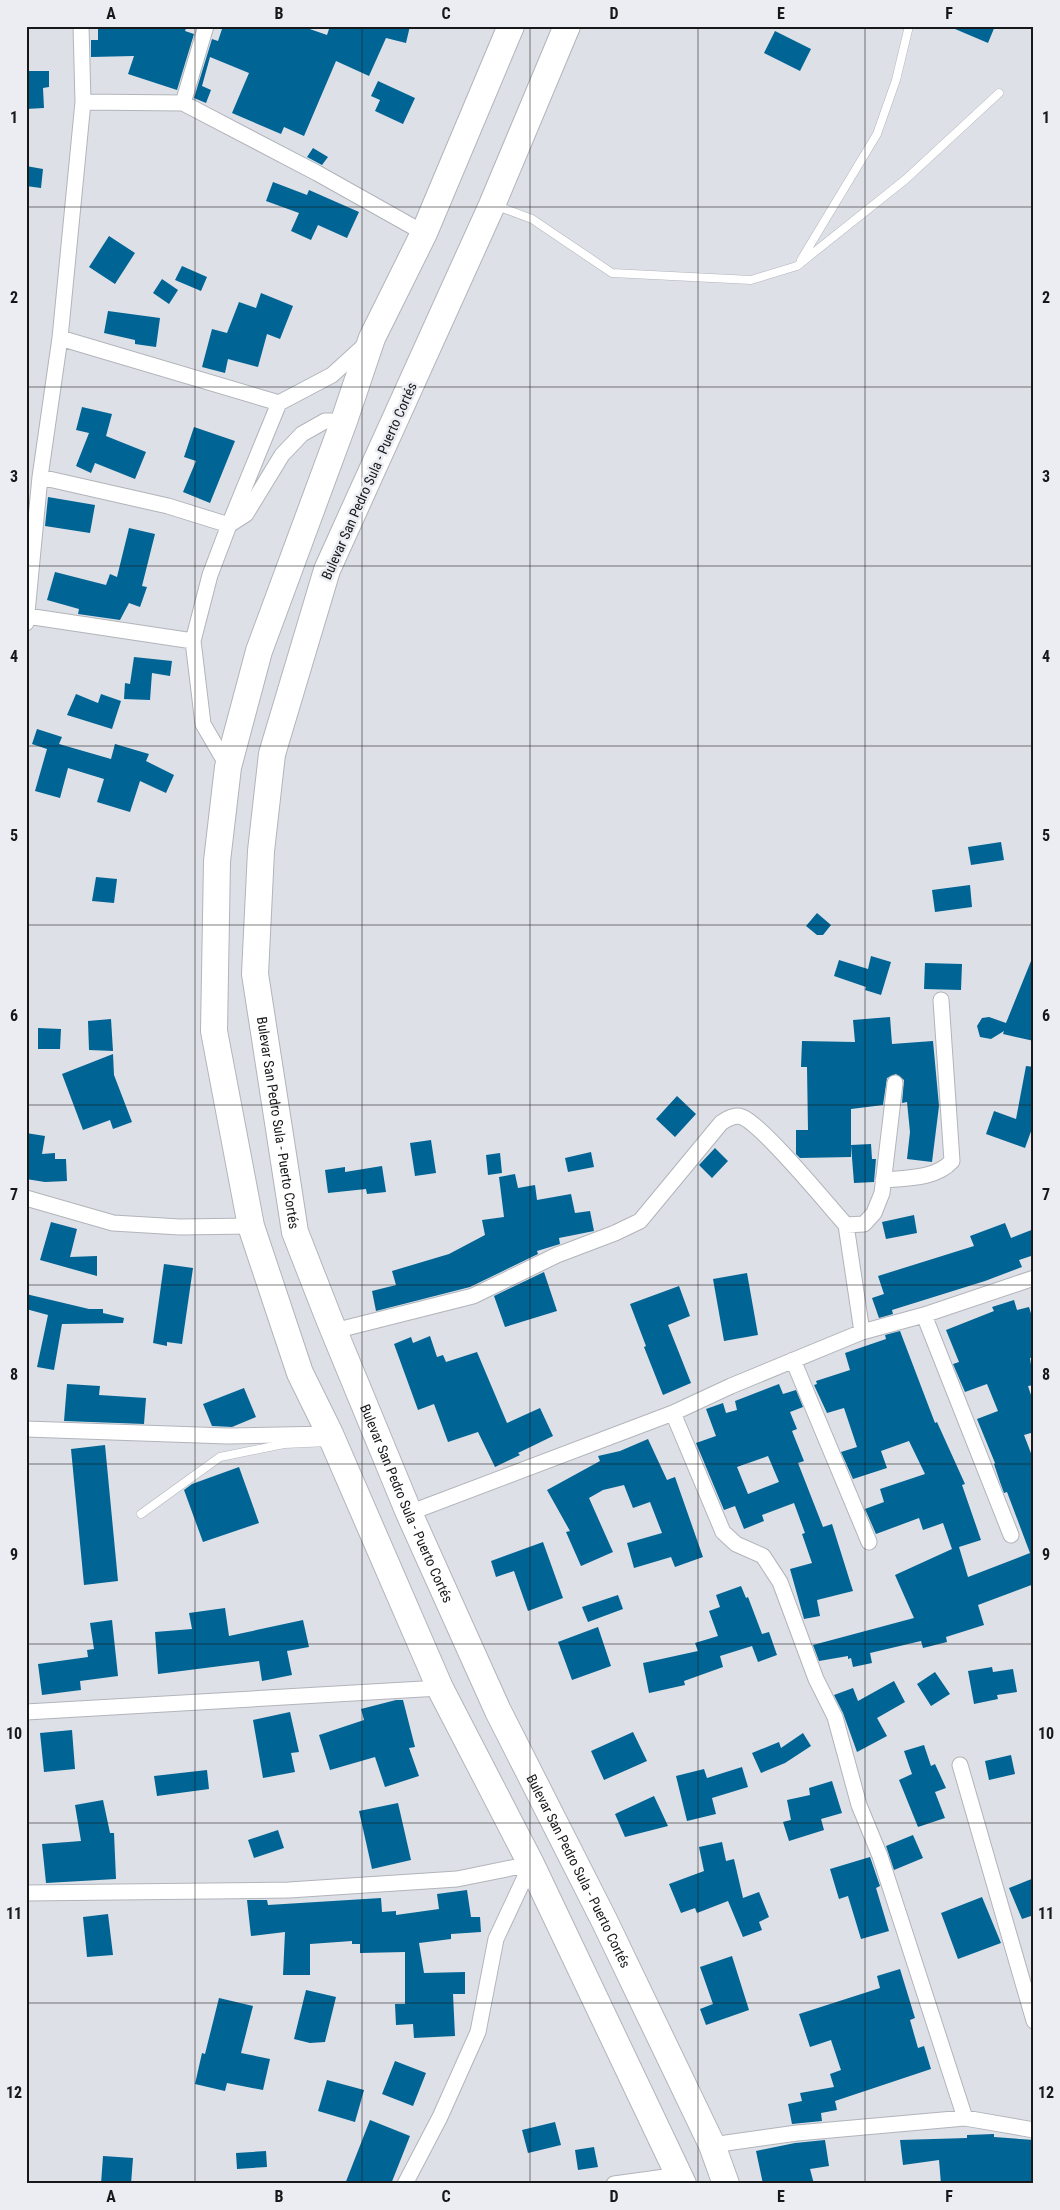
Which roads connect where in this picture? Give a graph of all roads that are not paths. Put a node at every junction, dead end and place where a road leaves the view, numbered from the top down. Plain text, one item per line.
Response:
1 (81, 26) edge
2 (206, 26) edge
3 (511, 26) edge
4 (567, 26) edge
5 (909, 26) edge
6 (999, 93) dead end
7 (83, 102) junction
8 (183, 103) junction
9 (492, 205) junction
10 (424, 233) junction
11 (797, 266) junction
12 (60, 338) junction
13 (372, 338) junction
14 (279, 403) junction
15 (344, 421) junction
16 (40, 477) junction
17 (229, 525) junction
18 (27, 620) edge
19 (193, 641) junction
20 (228, 767) junction
21 (941, 1000) dead end
22 (895, 1083) dead end
23 (884, 1180) junction
24 (26, 1198) edge
25 (846, 1225) junction
26 (251, 1226) junction
27 (1034, 1278) edge
28 (924, 1315) junction
29 (334, 1331) junction
30 (862, 1332) junction
31 (793, 1360) junction
32 (673, 1413) junction
33 (26, 1429) edge
34 (331, 1437) junction
35 (410, 1513) junction
36 (141, 1514) dead end
37 (1011, 1535) dead end
38 (869, 1542) dead end
39 (440, 1688) junction
40 (26, 1712) edge
41 (960, 1765) dead end
42 (531, 1864) junction
43 (26, 1894) edge
44 (1034, 2021) edge
45 (964, 2118) junction
46 (1034, 2130) edge
47 (712, 2145) junction
48 (682, 2180) edge
49 (405, 2184) edge
50 (614, 2184) edge
51 (726, 2184) edge

1 - 7 street
2 - 8 street
3 - 10 highway
4 - 9 highway, Bulevar San Pedro Sula - Puerto Cortés
5 - 11 lane
6 - 11 lane
7 - 8 street
7 - 12 street
8 - 10 street
9 - 11 lane
9 - 29 highway, Bulevar San Pedro Sula - Puerto Cortés
10 - 13 highway
12 - 14 street
12 - 16 street
13 - 14 street
13 - 15 highway
14 - 17 street
15 - 17 street
15 - 20 highway
16 - 17 street
16 - 18 street
17 - 19 street
18 - 19 street
19 - 20 street
20 - 26 highway
21 - 23 street
22 - 23 street
23 - 25 street
24 - 26 street
25 - 29 street
25 - 30 street
26 - 34 highway
27 - 28 street
28 - 30 street
28 - 37 street
29 - 35 highway, Bulevar San Pedro Sula - Puerto Cortés
30 - 31 street
31 - 32 street
31 - 38 street
32 - 35 street
32 - 45 street
33 - 34 street
34 - 36 lane
34 - 39 highway
35 - 47 highway, Bulevar San Pedro Sula - Puerto Cortés
39 - 40 street
39 - 42 highway
41 - 44 street
42 - 43 street
42 - 48 highway
42 - 49 street
45 - 46 street
45 - 47 street
47 - 51 highway, Bulevar San Pedro Sula - Puerto Cortés
48 - 50 street

